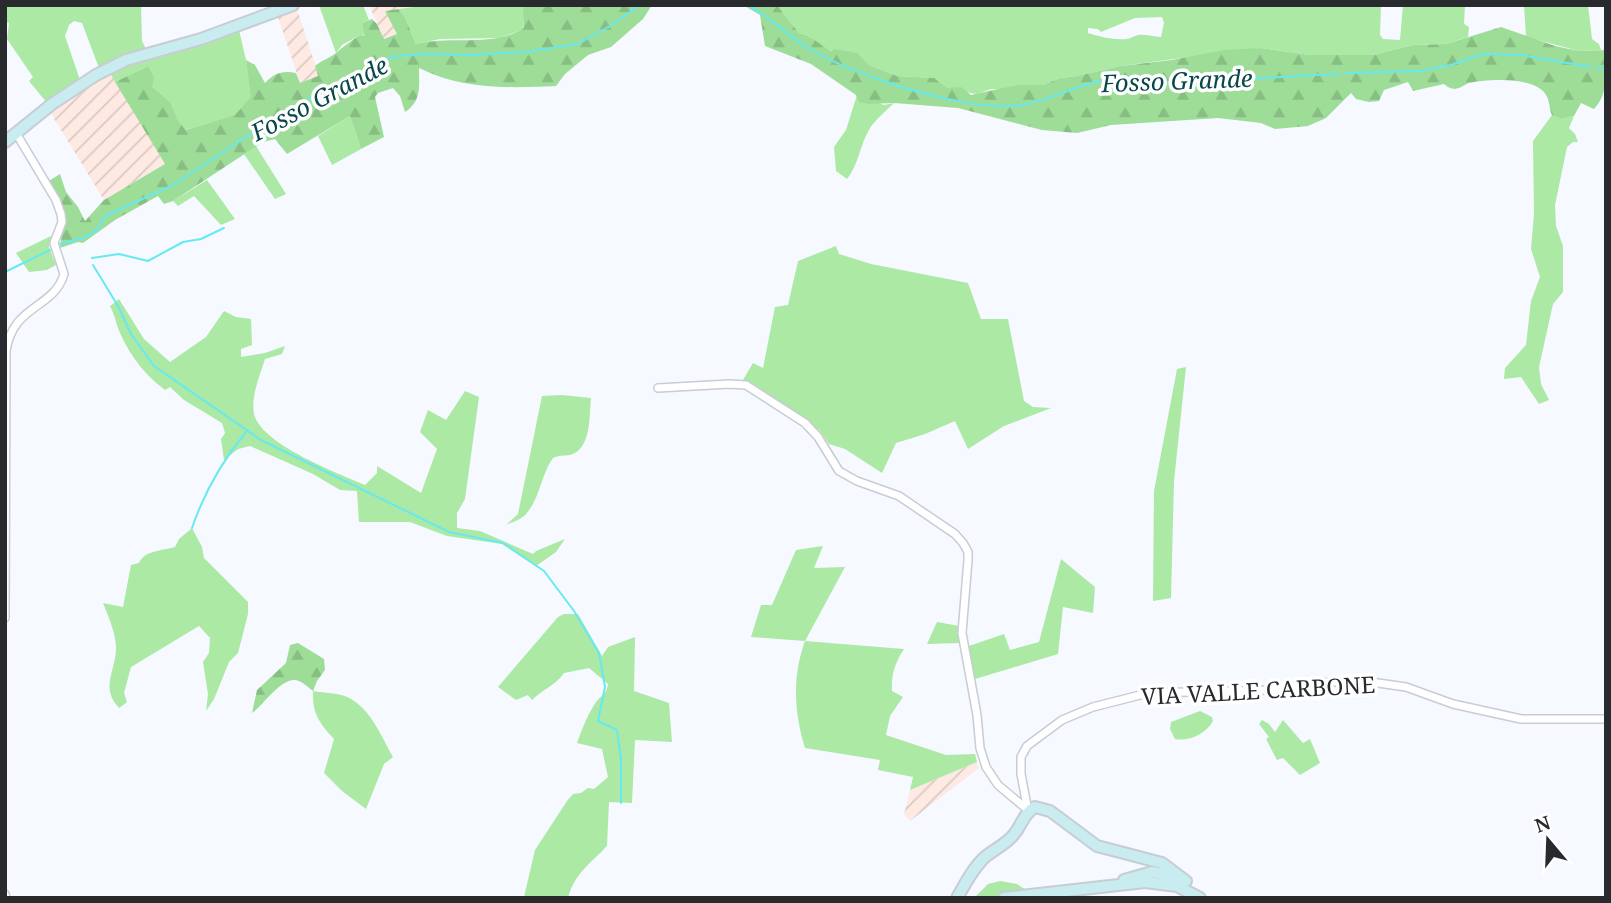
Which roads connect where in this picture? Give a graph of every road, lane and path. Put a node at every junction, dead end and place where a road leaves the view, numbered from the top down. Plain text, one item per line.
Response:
1 (293, 5) edge
2 (16, 132) junction
3 (5, 142) edge
4 (658, 388) dead end
5 (5, 618) edge
6 (1606, 719) edge
7 (1028, 811) junction
8 (1155, 864) junction
9 (1145, 882) junction
10 (1182, 883) junction
11 (1115, 885) junction
12 (957, 898) edge
13 (1004, 898) edge
14 (1200, 898) edge
15 (1207, 898) edge

1 - 2 street
2 - 3 street
2 - 5 street
4 - 7 street
6 - 7 street, VIA VALLE CARBONE
7 - 8 street
7 - 12 street
8 - 9 street
8 - 10 street
8 - 11 street
9 - 10 street
9 - 11 street
10 - 14 street
10 - 15 street
11 - 13 street

